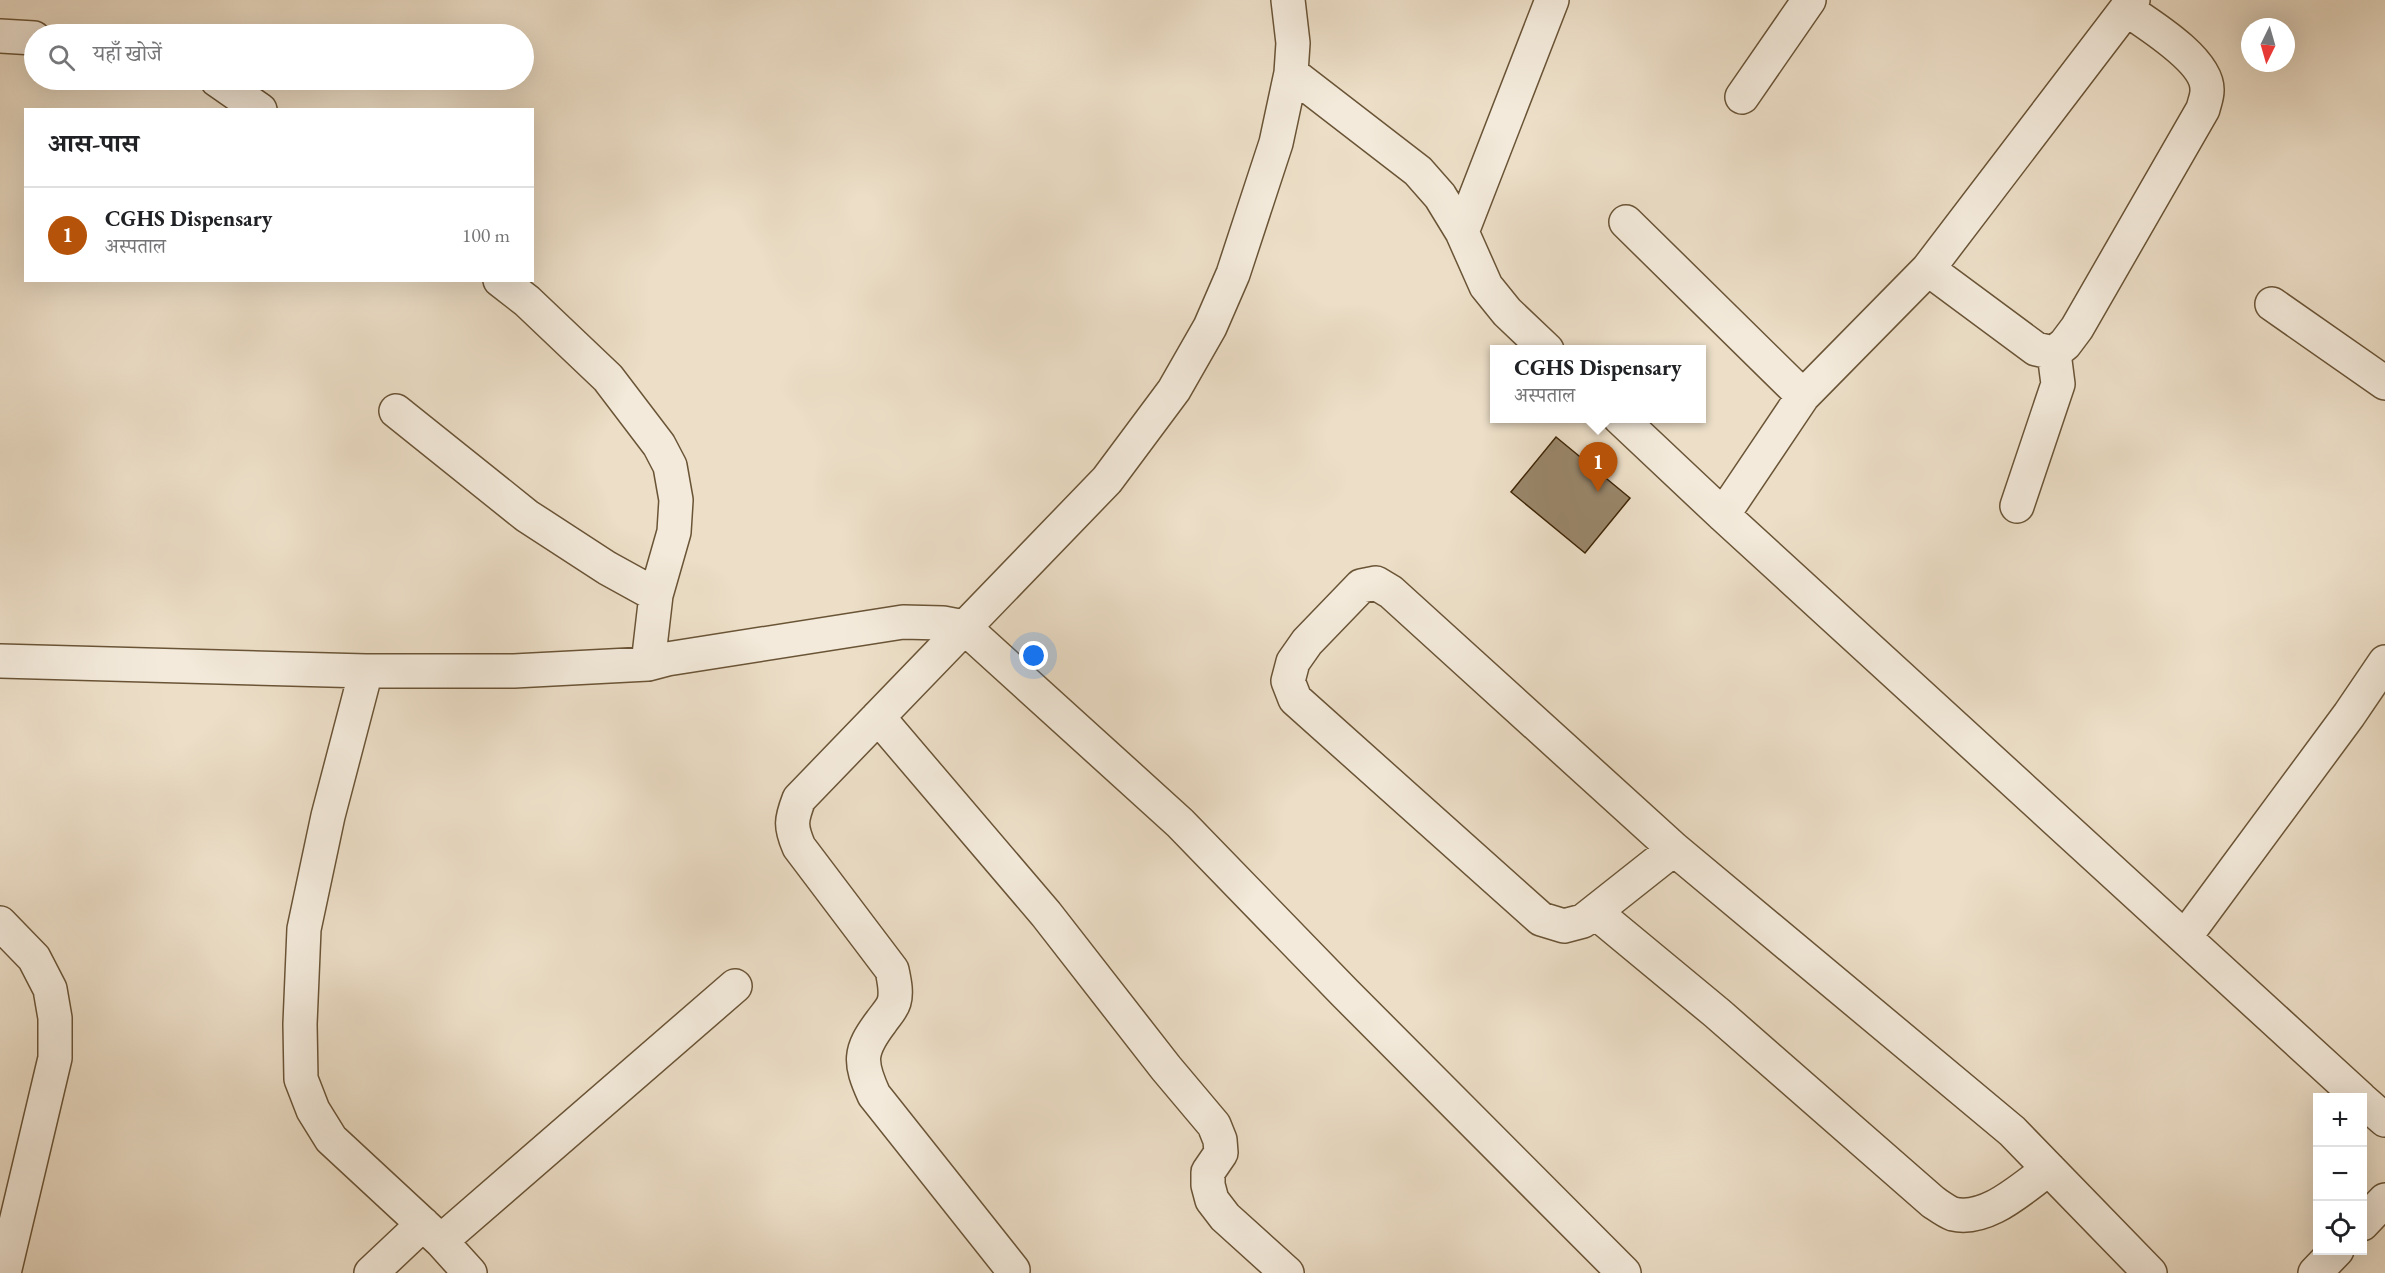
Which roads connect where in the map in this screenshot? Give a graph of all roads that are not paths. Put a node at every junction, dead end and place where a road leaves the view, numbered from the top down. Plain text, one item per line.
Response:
1 (1288, 0) edge
2 (1552, 0) edge
3 (1809, 0) edge
4 (2129, 5) edge
5 (0, 36) edge
6 (24, 37) edge
7 (1291, 73) junction
8 (231, 90) edge
9 (1742, 97) dead end
10 (257, 108) edge
11 (1626, 222) dead end
12 (1462, 232) junction
13 (1928, 269) junction
14 (502, 282) edge
15 (2272, 304) dead end
16 (1542, 345) edge
17 (2054, 353) junction
18 (2385, 383) edge
19 (1803, 396) junction
20 (396, 411) dead end
21 (1625, 423) edge
22 (2017, 506) dead end
23 (1723, 515) junction
24 (656, 595) junction
25 (964, 627) junction
26 (0, 661) edge
27 (2385, 662) edge
28 (648, 664) junction
29 (366, 671) junction
30 (878, 717) junction
31 (1674, 849) junction
32 (1595, 912) junction
33 (0, 922) edge
34 (2185, 937) junction
35 (735, 986) dead end
36 (2354, 1093) edge
37 (2367, 1104) edge
38 (2385, 1120) edge
39 (2049, 1169) junction
40 (2385, 1200) edge
41 (2367, 1219) edge
42 (432, 1233) junction
43 (2333, 1255) edge
44 (1013, 1270) dead end
45 (4, 1273) edge
46 (371, 1273) edge
47 (470, 1273) edge
48 (1287, 1273) edge
49 (1624, 1273) edge
50 (2151, 1273) edge
51 (2315, 1273) edge

1 - 7 street
2 - 12 street
3 - 9 street
4 - 13 street
4 - 17 street
5 - 6 street
7 - 12 street
7 - 25 street
8 - 10 street
11 - 19 street
12 - 16 street
13 - 17 street
13 - 19 street
14 - 24 street
15 - 18 street
17 - 22 street
19 - 23 street
20 - 24 street
21 - 23 street
23 - 34 street
24 - 28 street
25 - 28 street
25 - 30 street
25 - 49 street
26 - 29 street
27 - 34 street
28 - 29 street
29 - 42 street
30 - 44 street
30 - 48 street
31 - 32 street
31 - 32 street
31 - 39 street
32 - 39 street
33 - 45 street
34 - 36 street
35 - 42 street
37 - 38 street
39 - 50 street
40 - 41 street
42 - 46 street
42 - 47 street
43 - 51 street

